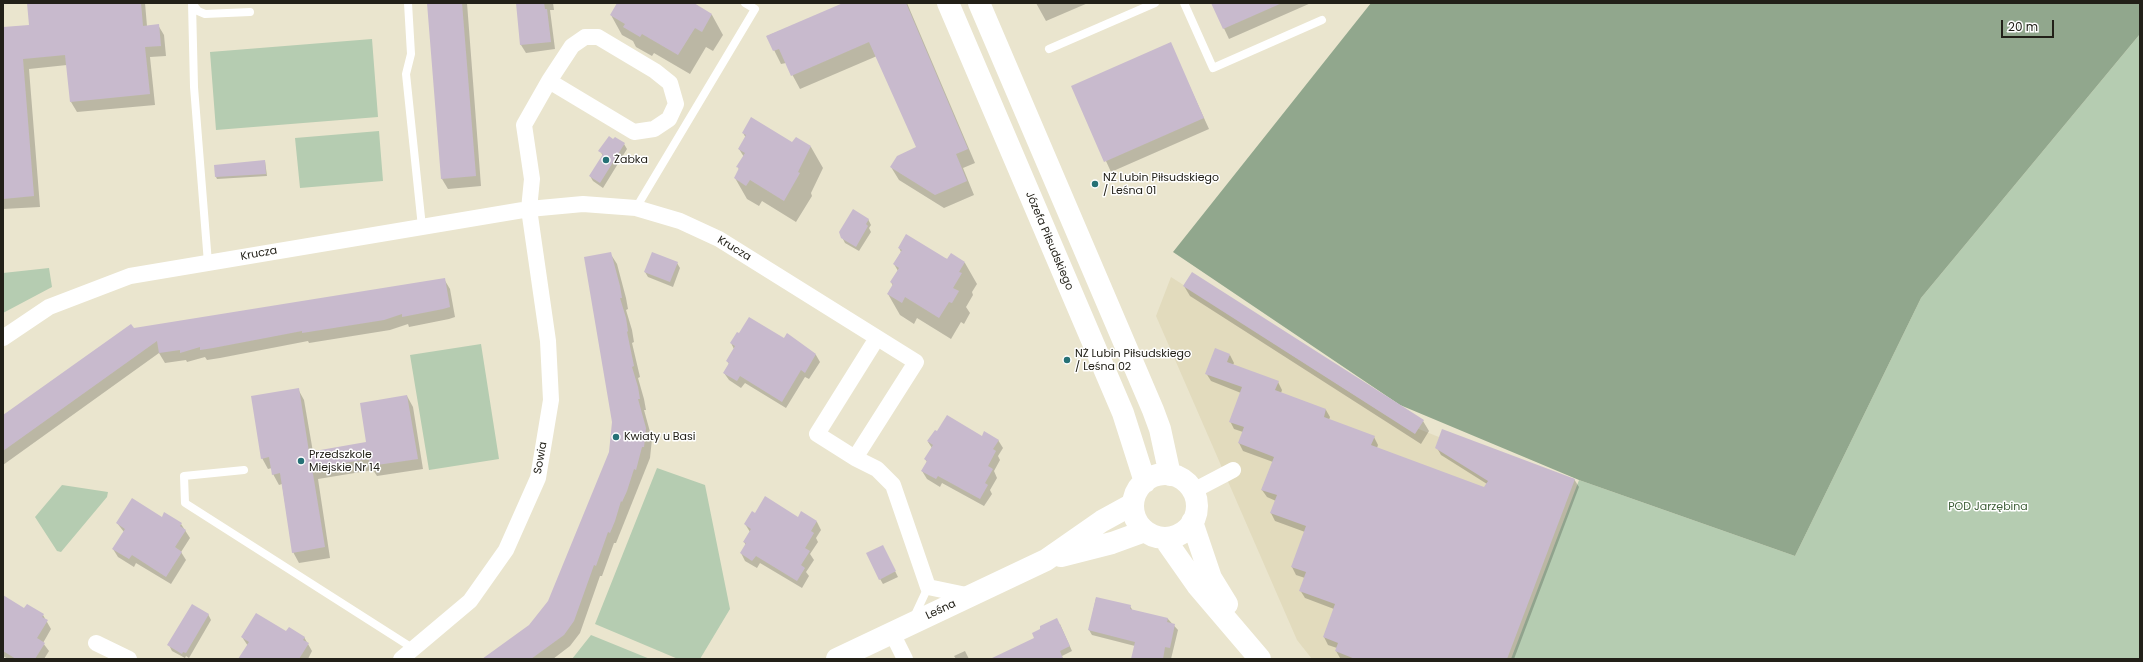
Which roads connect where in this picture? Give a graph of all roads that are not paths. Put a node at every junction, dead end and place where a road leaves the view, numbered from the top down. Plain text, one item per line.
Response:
1 (192, 3) edge
2 (408, 3) edge
3 (745, 3) edge
4 (948, 3) edge
5 (979, 3) edge
6 (1154, 3) edge
7 (1184, 3) edge
8 (250, 12) dead end
9 (1322, 20) dead end
10 (1049, 49) dead end
11 (549, 81) junction
12 (636, 208) junction
13 (529, 209) junction
14 (422, 227) junction
15 (208, 263) junction
16 (3, 338) edge
17 (877, 338) junction
18 (855, 458) junction
19 (244, 470) dead end
20 (1233, 470) dead end
21 (1170, 475) junction
22 (1145, 482) junction
23 (1193, 491) junction
24 (1133, 504) junction
25 (1192, 522) junction
26 (1154, 535) junction
27 (1046, 560) junction
28 (928, 587) junction
29 (971, 596) junction
30 (901, 629) junction
31 (96, 643) dead end
32 (407, 654) edge
33 (1258, 656) edge
34 (129, 659) edge
35 (837, 659) edge
36 (906, 659) edge

1 - 8 lane
1 - 15 lane
2 - 14 lane
3 - 12 lane
4 - 22 street, Józefa Piłsudskiego
5 - 21 street
6 - 10 lane
7 - 9 lane
11 - 11 street
11 - 13 street
12 - 13 street, Krucza
12 - 17 street, Krucza
13 - 14 street, Krucza
13 - 32 street, Sowia
14 - 15 street, Krucza
15 - 16 street, Krucza
17 - 18 street
17 - 18 street, Krucza
18 - 28 street
19 - 32 lane
20 - 23 street
21 - 22 street
21 - 23 street
22 - 24 street
23 - 25 street
24 - 26 street
24 - 27 street, Leśna
25 - 26 street
25 - 33 street
26 - 27 street, Leśna
26 - 33 street
27 - 29 street, Leśna
28 - 29 street
28 - 30 lane
29 - 30 street, Leśna
30 - 35 street, Leśna
30 - 36 street
31 - 34 street

